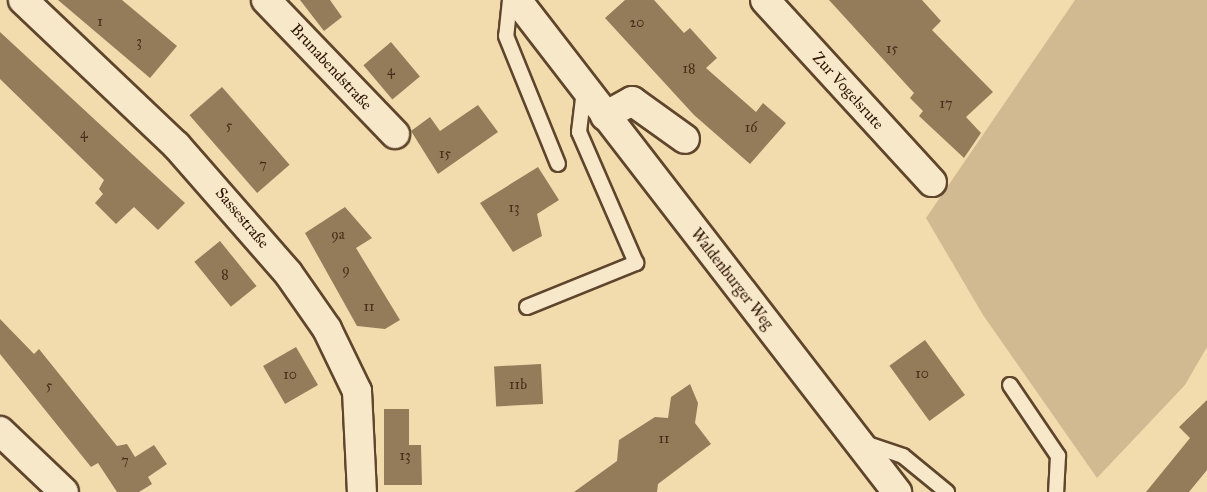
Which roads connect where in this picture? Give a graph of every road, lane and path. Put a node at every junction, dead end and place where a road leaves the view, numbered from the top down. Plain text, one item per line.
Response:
1 (23, 0) edge
2 (266, 0) edge
3 (510, 0) edge
4 (517, 0) edge
5 (765, 0) edge
6 (584, 90) junction
7 (605, 116) junction
8 (395, 134) dead end
9 (685, 139) dead end
10 (558, 165) dead end
11 (932, 182) dead end
12 (527, 307) dead end
13 (1010, 385) dead end
14 (0, 431) edge
15 (860, 442) junction
16 (882, 480) edge
17 (64, 492) edge
18 (362, 492) edge
19 (897, 492) edge
20 (946, 492) edge
21 (1056, 492) edge

1 - 18 street, Sassestraße
2 - 8 street, Brunabendstraße
3 - 10 lane
4 - 6 street, Waldenburger Weg
5 - 11 street, Zur Vogelsrute
6 - 7 street, Waldenburger Weg
6 - 12 lane
7 - 9 street
7 - 15 street, Waldenburger Weg
13 - 21 lane
14 - 17 street
15 - 16 street, Waldenburger Weg
15 - 20 lane
16 - 19 street, Waldenburger Weg

